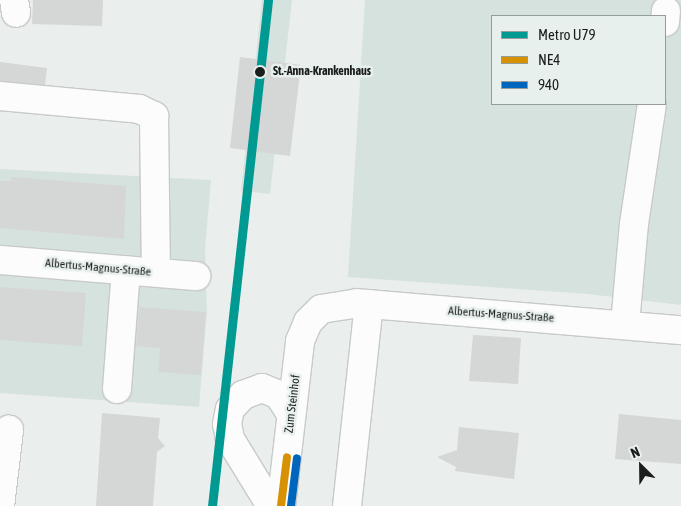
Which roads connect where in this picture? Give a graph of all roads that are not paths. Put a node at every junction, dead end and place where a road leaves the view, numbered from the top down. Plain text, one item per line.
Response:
1 (0, 96) edge
2 (652, 105) edge
3 (0, 260) edge
4 (126, 270) junction
5 (156, 272) junction
6 (196, 276) dead end
7 (369, 304) junction
8 (321, 309) joint
9 (624, 324) junction
10 (681, 330) edge
11 (117, 389) dead end
12 (291, 414) junction
13 (9, 430) dead end
14 (0, 506) edge
15 (272, 506) edge
16 (281, 506) edge
17 (347, 506) edge

1 - 5 street
2 - 9 street
3 - 4 street, Albertus-Magnus-Straße
4 - 5 street, Albertus-Magnus-Straße
4 - 11 street
5 - 6 street, Albertus-Magnus-Straße
7 - 8 street, Albertus-Magnus-Straße
7 - 9 street, Albertus-Magnus-Straße
7 - 17 street
8 - 12 street, Zum Steinhof
9 - 10 street, Albertus-Magnus-Straße
12 - 15 street
12 - 16 street, Zum Steinhof
13 - 14 street

